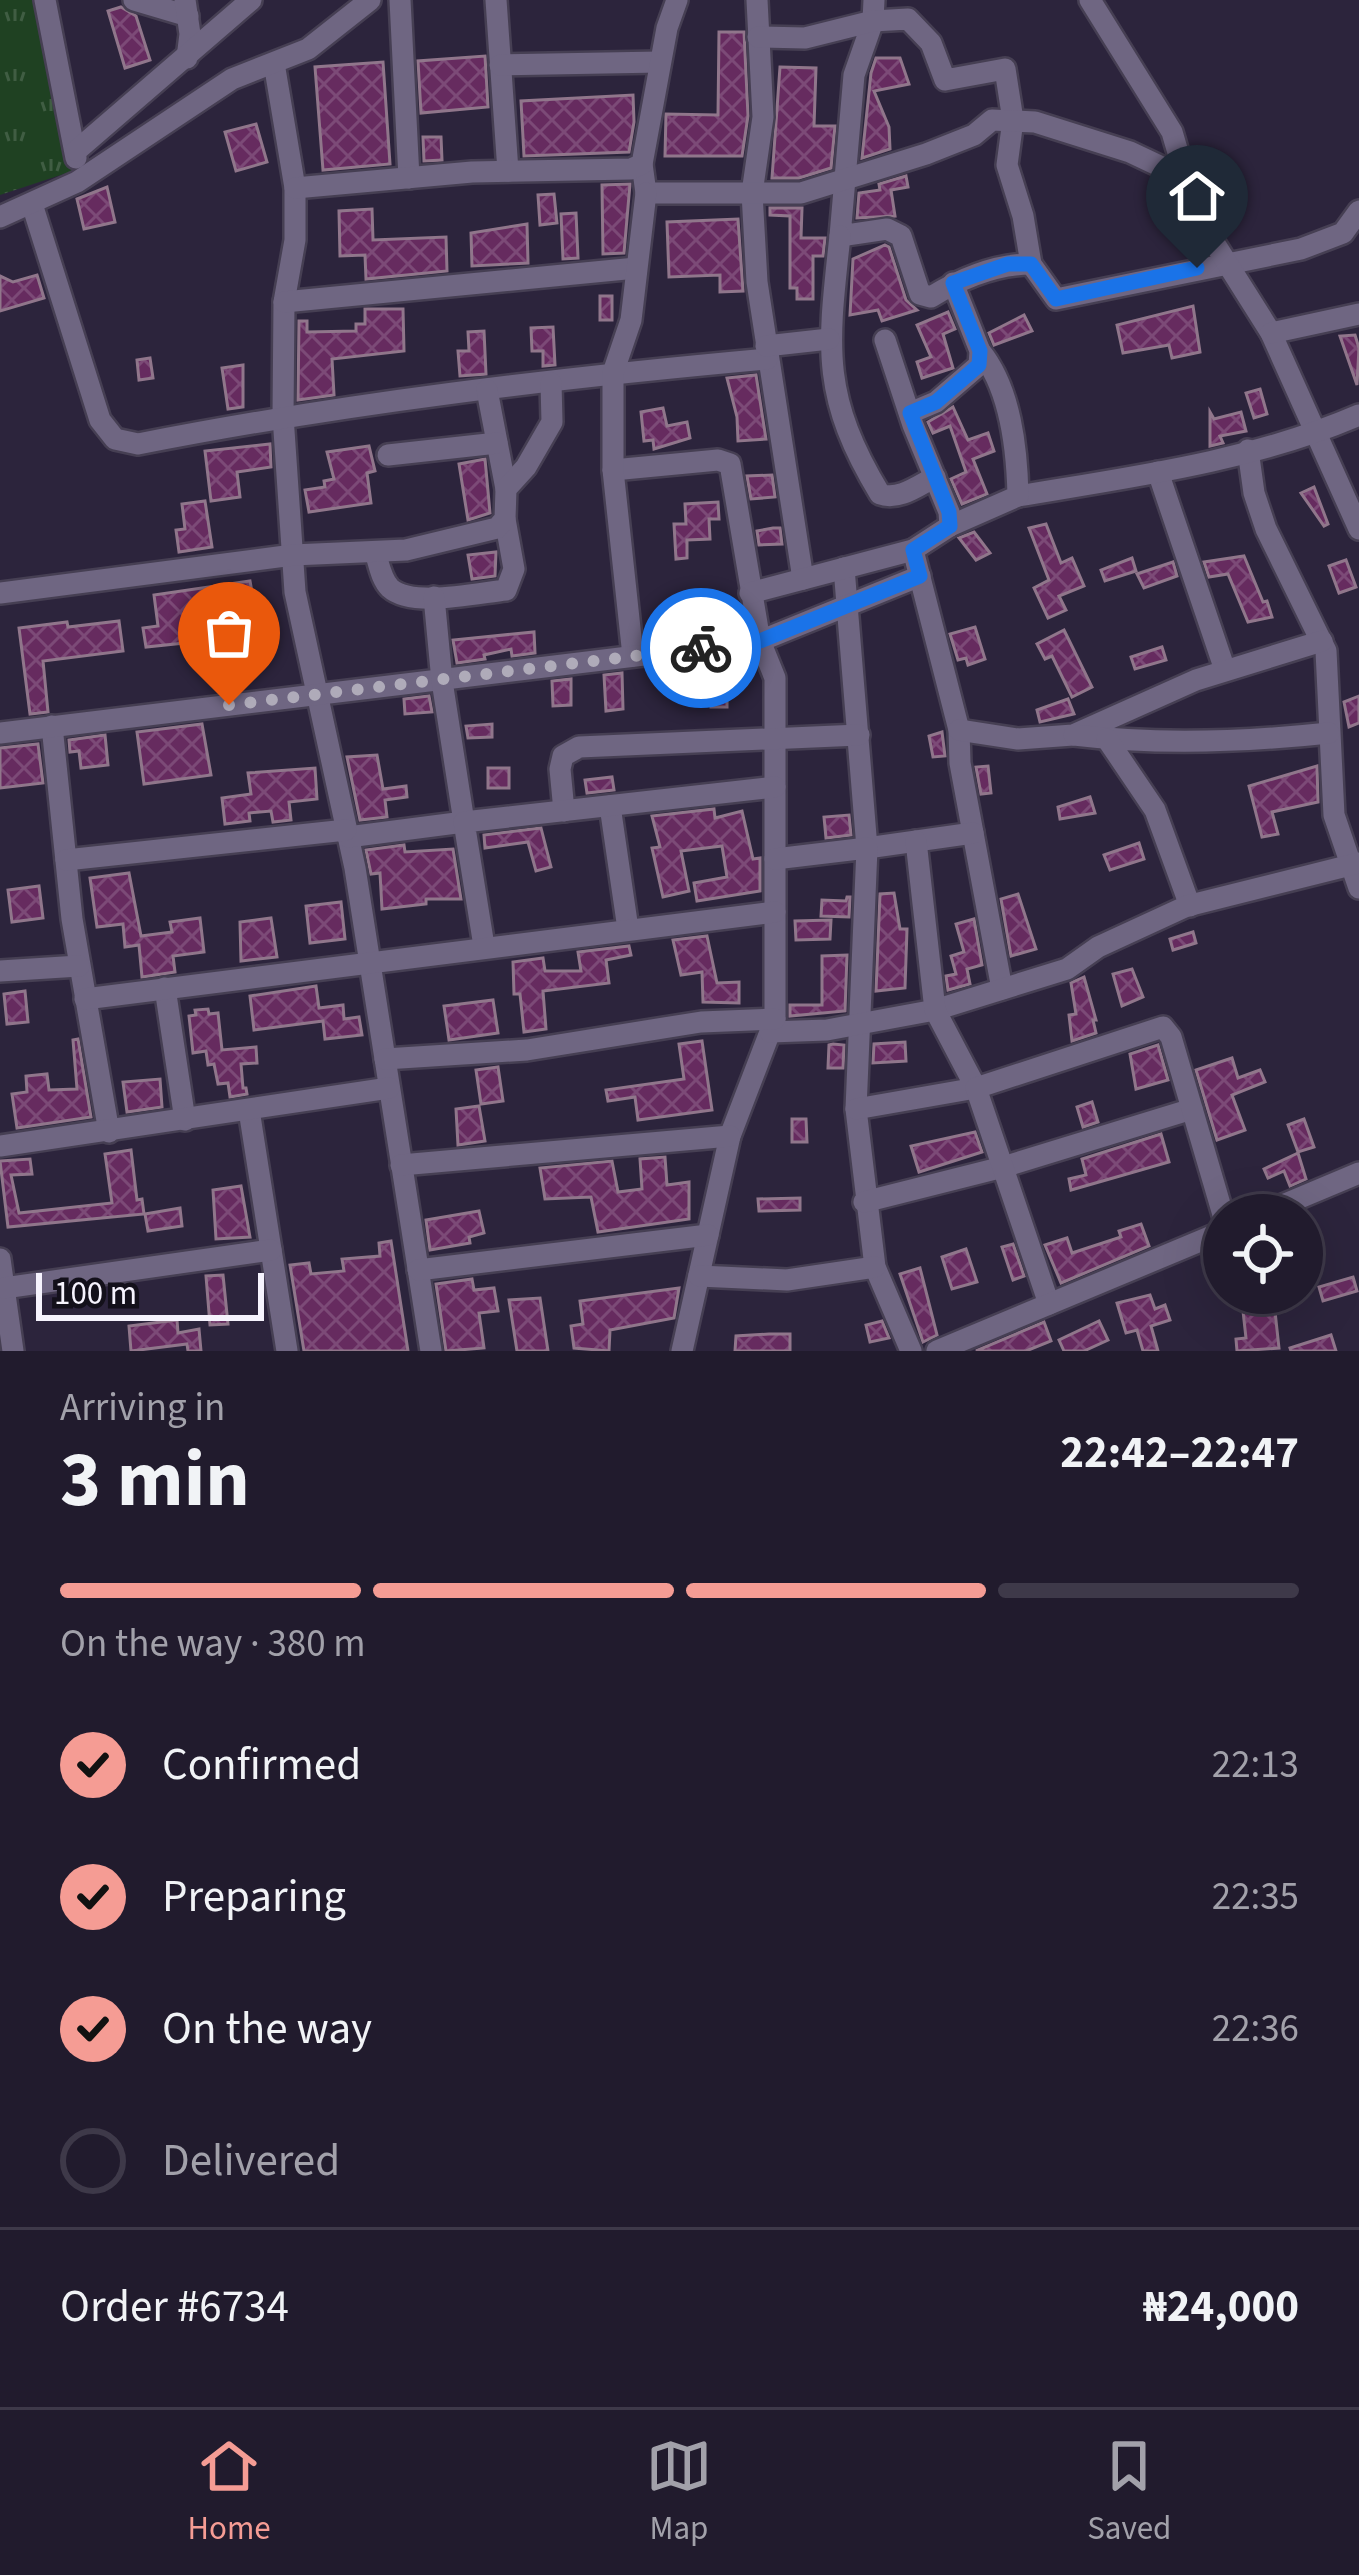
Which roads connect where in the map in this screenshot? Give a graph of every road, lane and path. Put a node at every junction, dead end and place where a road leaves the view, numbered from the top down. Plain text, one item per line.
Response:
1 (45, 0) edge
2 (134, 0) edge
3 (251, 0) edge
4 (370, 0) edge
5 (400, 0) edge
6 (496, 0) edge
7 (676, 0) edge
8 (757, 0) edge
9 (1090, 0) edge
10 (187, 8) edge
11 (873, 11) edge
12 (758, 37) junction
13 (187, 58) junction
14 (660, 62) junction
15 (274, 63) junction
16 (500, 65) junction
17 (1013, 120) junction
18 (76, 151) junction
19 (642, 164) junction
20 (508, 171) junction
21 (848, 177) junction
22 (409, 178) junction
23 (77, 182) junction
24 (295, 188) junction
25 (1189, 192) junction
26 (646, 193) junction
27 (752, 193) junction
28 (32, 204) junction
29 (1359, 211) edge
30 (0, 217) edge
31 (840, 236) junction
32 (1031, 264) junction
33 (1228, 264) junction
34 (636, 268) junction
35 (953, 283) junction
36 (284, 302) junction
37 (1359, 314) edge
38 (1271, 333) junction
39 (829, 339) junction
40 (885, 340) dead end
41 (980, 351) junction
42 (767, 353) junction
43 (614, 373) junction
44 (551, 383) junction
45 (487, 390) junction
46 (910, 413) junction
47 (1359, 415) edge
48 (283, 416) junction
49 (1316, 434) junction
50 (497, 443) junction
51 (1248, 450) junction
52 (388, 455) dead end
53 (613, 470) junction
54 (1158, 472) junction
55 (935, 477) junction
56 (506, 489) junction
57 (1018, 496) junction
58 (505, 519) junction
59 (950, 526) junction
60 (1359, 529) edge
61 (913, 550) junction
62 (376, 552) junction
63 (293, 555) junction
64 (844, 568) junction
65 (920, 576) junction
66 (802, 579) junction
67 (0, 593) edge
68 (751, 593) junction
69 (434, 597) junction
70 (850, 604) junction
71 (760, 641) junction
72 (1322, 641) junction
73 (633, 656) junction
74 (1225, 670) junction
75 (442, 681) junction
76 (317, 695) junction
77 (52, 726) junction
78 (959, 730) junction
79 (0, 733) edge
80 (1329, 733) junction
81 (859, 735) junction
82 (1073, 735) junction
83 (775, 736) junction
84 (1107, 739) junction
85 (775, 788) junction
86 (610, 806) junction
87 (564, 811) junction
88 (464, 822) junction
89 (973, 833) junction
90 (347, 834) junction
91 (916, 841) junction
92 (868, 848) junction
93 (775, 859) junction
94 (66, 860) junction
95 (1355, 864) edge
96 (1359, 888) edge
97 (1190, 906) junction
98 (775, 912) junction
99 (628, 929) junction
100 (484, 946) junction
101 (369, 960) junction
102 (79, 966) junction
103 (0, 971) edge
104 (165, 988) junction
105 (1002, 989) junction
106 (85, 999) junction
107 (935, 1010) junction
108 (860, 1024) junction
109 (772, 1025) junction
110 (385, 1059) junction
111 (389, 1088) junction
112 (976, 1088) junction
113 (856, 1109) junction
114 (1192, 1109) junction
115 (249, 1110) junction
116 (185, 1120) junction
117 (109, 1132) junction
118 (730, 1136) junction
119 (0, 1146) edge
120 (401, 1165) junction
121 (1003, 1168) junction
122 (1359, 1173) edge
123 (1217, 1194) edge
124 (1309, 1194) edge
125 (864, 1202) junction
126 (708, 1235) junction
127 (1203, 1240) edge
128 (271, 1250) junction
129 (0, 1259) edge
130 (875, 1267) junction
131 (418, 1270) junction
132 (699, 1276) junction
133 (4, 1288) junction
134 (1049, 1304) junction
135 (946, 1349) edge
136 (13, 1351) edge
137 (287, 1351) edge
138 (430, 1351) edge
139 (682, 1351) edge
140 (910, 1351) edge

1 - 18 street
2 - 10 street
3 - 13 street
4 - 15 street
5 - 22 street
6 - 16 street
7 - 14 street
8 - 12 street
9 - 25 street
10 - 13 street
11 - 12 street
11 - 17 street
11 - 21 street
12 - 27 street
13 - 18 street
14 - 16 street
14 - 19 street
15 - 23 street
15 - 24 street
16 - 20 street
17 - 21 street
17 - 25 street
17 - 32 street
18 - 23 street
19 - 20 street
19 - 26 street
20 - 22 street
21 - 27 street
21 - 31 street
22 - 24 street
23 - 28 street
24 - 36 street
25 - 33 street
26 - 27 street
26 - 34 street
27 - 42 street
28 - 30 street
28 - 48 street
29 - 33 street
31 - 35 street
31 - 39 street
32 - 33 street
32 - 35 street
33 - 38 street
34 - 36 street
34 - 43 street
35 - 41 street
36 - 48 street
37 - 38 street
38 - 49 street
39 - 42 street
39 - 55 street
40 - 46 street
41 - 46 street
41 - 57 street
42 - 43 street
42 - 66 street
43 - 44 street
43 - 53 street
44 - 45 street
44 - 56 street
45 - 48 street
45 - 50 street
46 - 55 street
47 - 49 street
48 - 63 street
49 - 51 street
49 - 60 street
50 - 52 street
50 - 56 street
51 - 54 street
51 - 72 street
53 - 68 street
53 - 73 street
54 - 57 street
54 - 74 street
55 - 59 street
56 - 58 street
57 - 59 street
58 - 62 street
58 - 69 street
59 - 61 street
61 - 64 street
61 - 65 street
62 - 63 street
62 - 69 street
63 - 67 street
63 - 76 street
64 - 66 street
64 - 70 street
65 - 70 street
65 - 78 street
66 - 68 street
68 - 71 street
69 - 75 street
70 - 71 street
70 - 81 street
71 - 73 street
71 - 83 street
72 - 74 street
72 - 80 street
73 - 75 street
74 - 82 street
75 - 76 street
75 - 88 street
76 - 77 street
76 - 90 street
77 - 79 street
77 - 94 street
78 - 82 street
78 - 89 street
80 - 84 street
80 - 95 street
81 - 83 street
81 - 92 street
82 - 84 street
83 - 85 street
83 - 87 street
84 - 97 street
85 - 86 street
85 - 93 street
86 - 87 street
86 - 99 street
87 - 88 street
88 - 90 street
88 - 100 street
89 - 91 street
89 - 105 street
90 - 94 street
90 - 101 street
91 - 92 street
91 - 107 street
92 - 93 street
92 - 108 street
93 - 98 street
94 - 102 street
95 - 96 street
95 - 97 street
97 - 105 street
98 - 99 street
98 - 109 street
99 - 100 street
100 - 101 street
101 - 104 street
101 - 110 street
102 - 103 street
102 - 106 street
104 - 106 street
104 - 116 street
105 - 107 street
106 - 117 street
107 - 108 street
107 - 112 street
108 - 109 street
108 - 113 street
109 - 110 street
109 - 118 street
110 - 111 street
111 - 115 street
111 - 120 street
112 - 113 street
112 - 114 street
112 - 121 street
113 - 125 street
114 - 121 street
114 - 123 street
115 - 116 street
115 - 128 street
116 - 117 street
117 - 119 street
118 - 120 street
118 - 126 street
120 - 131 street
121 - 125 street
121 - 134 street
122 - 124 street
125 - 130 street
126 - 131 street
126 - 132 street
127 - 134 street
128 - 133 street
128 - 137 street
129 - 133 street
130 - 132 street
130 - 140 street
131 - 138 street
132 - 139 street
133 - 136 street
134 - 135 street

